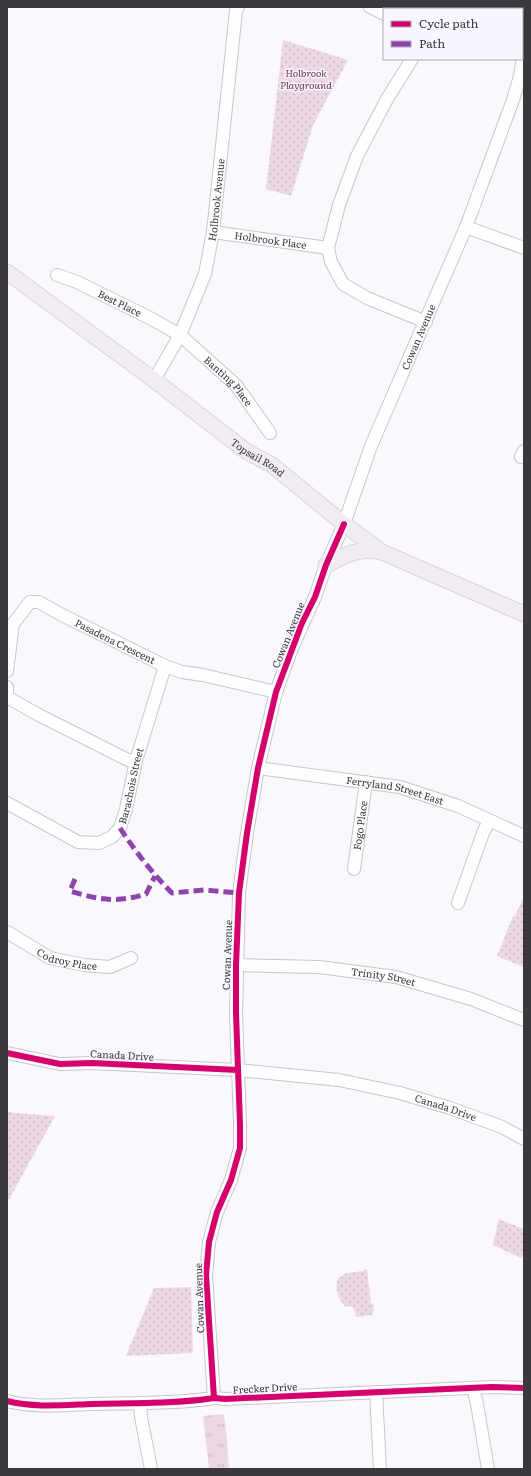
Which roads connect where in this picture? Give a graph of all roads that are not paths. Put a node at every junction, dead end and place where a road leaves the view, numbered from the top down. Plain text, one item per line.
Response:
1 (238, 7) edge
2 (370, 7) edge
3 (383, 14) edge
4 (411, 60) edge
5 (522, 60) edge
6 (466, 227) junction
7 (213, 232) junction
8 (328, 248) junction
9 (524, 248) edge
10 (7, 272) edge
11 (57, 275) dead end
12 (426, 322) junction
13 (180, 335) junction
14 (154, 380) junction
15 (270, 433) dead end
16 (344, 524) junction
17 (382, 552) junction
18 (326, 564) junction
19 (524, 614) edge
20 (165, 666) junction
21 (7, 671) edge
22 (7, 686) edge
23 (276, 692) junction
24 (136, 761) junction
25 (258, 768) junction
26 (366, 782) junction
27 (7, 803) edge
28 (489, 821) junction
29 (524, 836) edge
30 (354, 869) dead end
31 (458, 903) dead end
32 (7, 932) edge
33 (130, 958) dead end
34 (236, 965) junction
35 (524, 1020) edge
36 (7, 1054) edge
37 (238, 1070) junction
38 (524, 1139) edge
39 (473, 1388) junction
40 (524, 1388) edge
41 (376, 1392) junction
42 (214, 1398) junction
43 (7, 1401) edge
44 (140, 1403) junction
45 (151, 1469) edge
46 (380, 1469) edge
47 (488, 1469) edge

1 - 7 street, Holbrook Avenue
2 - 3 street
4 - 8 street
5 - 6 street, Cowan Avenue
6 - 9 street
6 - 12 street, Cowan Avenue
7 - 8 street, Holbrook Place
7 - 13 street, Holbrook Avenue
8 - 12 street
10 - 14 main road, Topsail Road
11 - 13 street, Best Place
12 - 16 street, Cowan Avenue
13 - 14 street, Holbrook Avenue
13 - 15 street, Banting Place
14 - 16 main road, Topsail Road
16 - 17 main road, Topsail Road
16 - 18 street, Cowan Avenue
17 - 18 main road
17 - 19 main road, Topsail Road
18 - 23 street, Cowan Avenue
20 - 21 street, Pasadena Crescent
20 - 23 street, Pasadena Crescent
20 - 24 street, Barachois Street
22 - 24 street
23 - 25 street, Cowan Avenue
24 - 27 street, Barachois Street
25 - 26 street, Ferryland Street East
25 - 34 street, Cowan Avenue
26 - 28 street, Ferryland Street East
26 - 30 street, Fogo Place
28 - 29 street, Ferryland Street East
28 - 31 street
32 - 33 street, Codroy Place
34 - 35 street, Trinity Street
34 - 37 street, Cowan Avenue
36 - 37 street, Canada Drive
37 - 38 street, Canada Drive
37 - 42 street, Cowan Avenue
39 - 40 street, Frecker Drive
39 - 41 street, Frecker Drive
39 - 47 street
41 - 42 street, Frecker Drive
41 - 46 street
42 - 44 street, Frecker Drive
43 - 44 street, Frecker Drive
44 - 45 street

